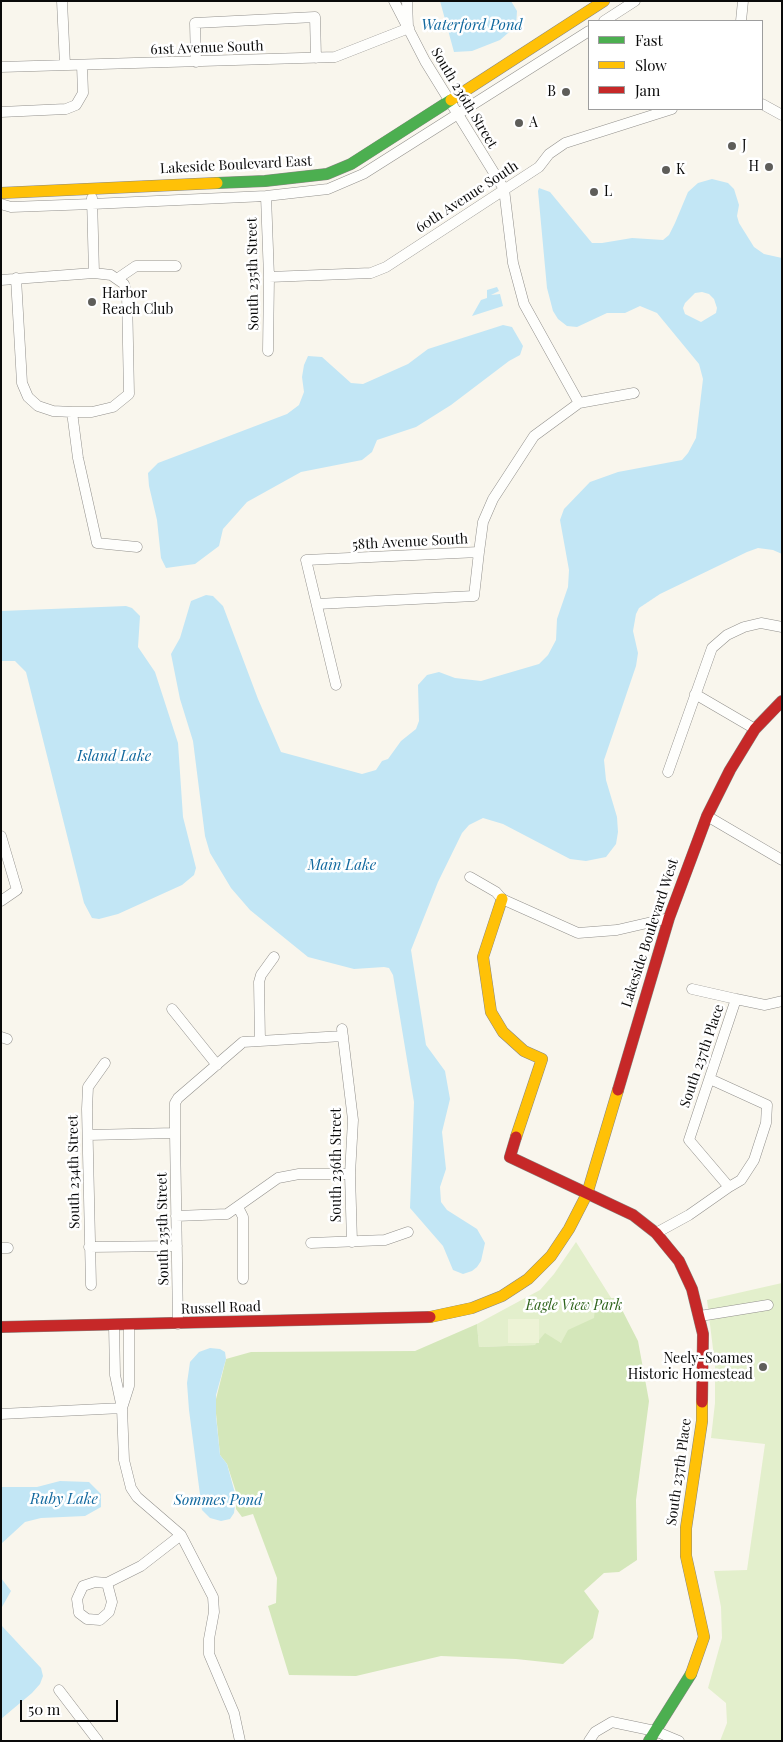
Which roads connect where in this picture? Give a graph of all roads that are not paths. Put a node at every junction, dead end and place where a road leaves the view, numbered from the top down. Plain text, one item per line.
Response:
1 (62, 1) edge
2 (394, 1) edge
3 (407, 1) edge
4 (604, 1) edge
5 (636, 1) edge
6 (743, 1) edge
7 (591, 5) edge
8 (606, 20) edge
9 (740, 20) edge
10 (408, 28) junction
11 (588, 32) edge
12 (316, 58) junction
13 (196, 62) junction
14 (65, 65) junction
15 (82, 65) junction
16 (1, 67) edge
17 (449, 101) junction
18 (763, 105) edge
19 (669, 110) edge
20 (1, 112) edge
21 (458, 115) junction
22 (782, 115) edge
23 (92, 187) junction
24 (504, 189) junction
25 (1, 192) edge
26 (266, 196) junction
27 (1, 204) edge
28 (92, 204) junction
29 (176, 266) dead end
30 (94, 273) junction
31 (269, 277) junction
32 (16, 278) junction
33 (1, 280) edge
34 (121, 281) junction
35 (268, 351) dead end
36 (634, 393) dead end
37 (578, 403) junction
38 (72, 412) junction
39 (137, 547) dead end
40 (479, 552) junction
41 (318, 604) junction
42 (782, 626) edge
43 (336, 685) dead end
44 (695, 694) junction
45 (782, 701) edge
46 (755, 729) junction
47 (668, 772) dead end
48 (707, 816) junction
49 (1, 836) edge
50 (782, 860) edge
51 (470, 877) dead end
52 (502, 899) junction
53 (1, 901) edge
54 (669, 918) junction
55 (274, 958) dead end
56 (692, 989) dead end
57 (736, 1000) junction
58 (782, 1001) edge
59 (172, 1009) dead end
60 (342, 1032) joint
61 (260, 1042) junction
62 (105, 1063) dead end
63 (216, 1065) junction
64 (710, 1079) junction
65 (175, 1133) junction
66 (88, 1135) junction
67 (350, 1174) junction
68 (729, 1187) junction
69 (587, 1194) junction
70 (238, 1207) junction
71 (176, 1216) junction
72 (408, 1232) dead end
73 (656, 1233) junction
74 (352, 1242) junction
75 (311, 1243) dead end
76 (177, 1246) junction
77 (89, 1247) junction
78 (243, 1279) dead end
79 (91, 1285) dead end
80 (768, 1305) dead end
81 (442, 1316) joint
82 (700, 1316) junction
83 (178, 1324) junction
84 (114, 1325) junction
85 (130, 1325) junction
86 (1, 1327) edge
87 (122, 1408) junction
88 (1, 1414) edge
89 (181, 1535) junction
90 (107, 1583) dead end
91 (59, 1690) dead end
92 (652, 1736) edge
93 (98, 1741) edge
94 (240, 1741) edge
95 (589, 1741) edge
96 (679, 1741) edge

1 - 14 street
2 - 10 street, South 236th Street
3 - 10 street, South 236th Street
4 - 7 street, Lakeside Boulevard East
5 - 8 street
6 - 9 street
7 - 17 street, Lakeside Boulevard East
10 - 12 street, 61st Avenue South
10 - 17 street, South 236th Street
11 - 21 street
12 - 13 street, 61st Avenue South
12 - 13 street
13 - 15 street, 61st Avenue South
14 - 15 street, 61st Avenue South
14 - 16 street, 61st Avenue South
15 - 20 street
17 - 21 street, South 236th Street
17 - 23 street, Lakeside Boulevard East
18 - 22 street
19 - 24 street, 60th Avenue South
21 - 24 street, South 236th Street
21 - 26 street
23 - 25 street, Lakeside Boulevard East
23 - 28 street
24 - 31 street, 60th Avenue South
24 - 37 street, South 236th Street
26 - 28 street
26 - 31 street, South 235th Street
27 - 28 street
28 - 30 street
29 - 34 street
30 - 32 street
30 - 34 street
31 - 35 street, South 235th Street
32 - 33 street
32 - 38 street
34 - 38 street
36 - 37 street
37 - 40 street, 58th Avenue South
38 - 39 street
40 - 41 street
40 - 41 street, 58th Avenue South
41 - 43 street
42 - 44 street
44 - 46 street
44 - 47 street
45 - 46 street, Lakeside Boulevard West
46 - 48 street, Lakeside Boulevard West
48 - 50 street
48 - 54 street, Lakeside Boulevard West
49 - 53 street
51 - 52 street
52 - 54 street
52 - 69 street, South 237th Place
54 - 69 street, Lakeside Boulevard West
55 - 61 street
56 - 57 street
57 - 58 street, South 237th Place
57 - 64 street, South 237th Place
59 - 63 street
60 - 61 street, South 235th Street
60 - 67 street, South 236th Street
61 - 63 street, South 235th Street
62 - 66 street, South 234th Street
63 - 65 street, South 235th Street
64 - 68 street, South 237th Place
64 - 68 street
65 - 66 street
65 - 71 street, South 235th Street
66 - 77 street, South 234th Street
67 - 70 street
67 - 74 street, South 236th Street
68 - 73 street
69 - 73 street, South 237th Place
69 - 81 street, Lakeside Boulevard West
70 - 71 street
70 - 78 street
71 - 76 street, South 235th Street
72 - 74 street
73 - 82 street, South 237th Place
74 - 75 street
76 - 77 street
76 - 83 street, South 235th Street
77 - 79 street, South 234th Street
80 - 82 street
81 - 83 street, Russell Road
82 - 92 street, South 237th Place
83 - 85 street, Russell Road
84 - 85 street, Russell Road
84 - 86 street, Russell Road
84 - 87 street
85 - 87 street
87 - 88 street
87 - 89 street
89 - 90 street
89 - 94 street
91 - 93 street
92 - 95 street
92 - 96 street

